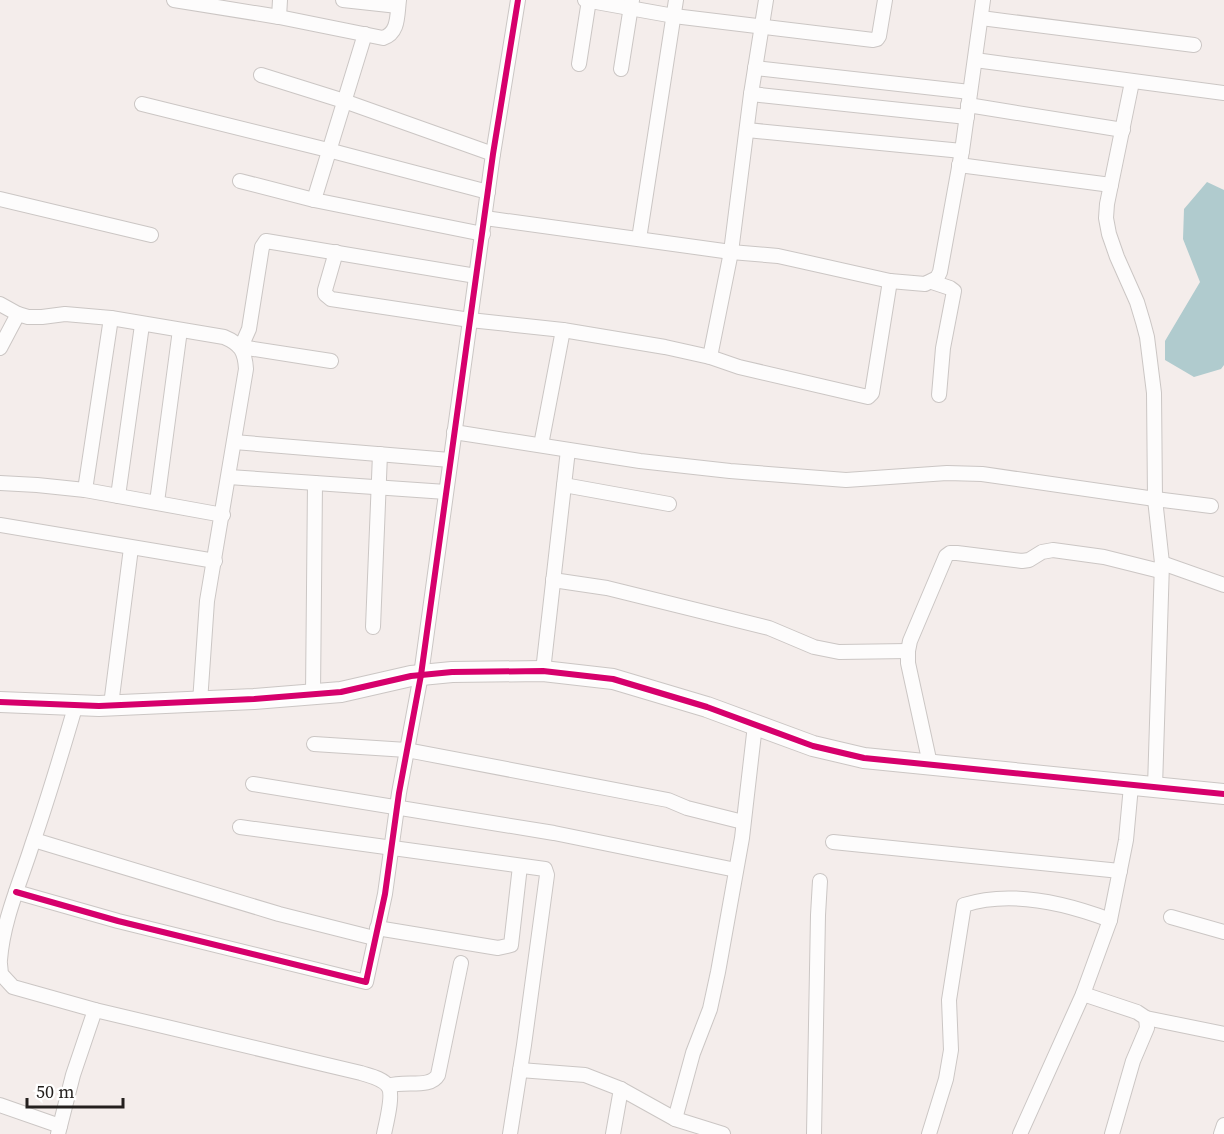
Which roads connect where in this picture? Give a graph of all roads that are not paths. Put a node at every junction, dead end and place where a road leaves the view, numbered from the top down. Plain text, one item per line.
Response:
1 (174, 0) edge
2 (280, 0) edge
3 (343, 0) edge
4 (518, 0) edge
5 (587, 0) edge
6 (676, 0) edge
7 (766, 0) edge
8 (885, 0) edge
9 (983, 0) edge
10 (398, 3) edge
11 (631, 4) edge
12 (674, 16) junction
13 (279, 17) junction
14 (981, 18) junction
15 (763, 28) junction
16 (365, 34) junction
17 (1194, 45) dead end
18 (975, 60) junction
19 (579, 64) dead end
20 (755, 68) junction
21 (621, 69) dead end
22 (261, 75) dead end
23 (1132, 82) junction
24 (1224, 93) edge
25 (751, 94) junction
26 (344, 101) junction
27 (142, 104) dead end
28 (968, 105) junction
29 (747, 130) junction
30 (1123, 130) junction
31 (328, 150) junction
32 (493, 154) junction
33 (960, 158) junction
34 (240, 181) dead end
35 (1111, 185) junction
36 (488, 192) junction
37 (0, 199) edge
38 (314, 200) junction
39 (485, 218) junction
40 (483, 234) junction
41 (151, 235) dead end
42 (639, 239) junction
43 (336, 252) junction
44 (730, 252) junction
45 (477, 276) junction
46 (890, 281) junction
47 (932, 282) junction
48 (0, 304) edge
49 (18, 314) junction
50 (111, 318) junction
51 (470, 320) junction
52 (142, 325) junction
53 (180, 330) junction
54 (563, 330) junction
55 (241, 347) junction
56 (0, 348) edge
57 (710, 357) junction
58 (331, 361) dead end
59 (939, 395) dead end
60 (454, 432) junction
61 (234, 442) junction
62 (541, 445) junction
63 (568, 450) junction
64 (380, 454) junction
65 (450, 460) junction
66 (229, 477) junction
67 (0, 483) edge
68 (315, 483) junction
69 (564, 485) junction
70 (378, 488) junction
71 (85, 490) junction
72 (446, 492) junction
73 (118, 496) junction
74 (1155, 500) junction
75 (157, 502) junction
76 (669, 504) dead end
77 (1211, 506) dead end
78 (223, 515) junction
79 (0, 525) edge
80 (131, 548) junction
81 (215, 561) junction
82 (1162, 563) junction
83 (553, 580) junction
84 (1224, 585) edge
85 (373, 627) dead end
86 (908, 651) junction
87 (543, 671) junction
88 (421, 675) junction
89 (313, 694) junction
90 (0, 702) edge
91 (200, 702) junction
92 (76, 704) junction
93 (111, 705) junction
94 (755, 725) junction
95 (314, 744) dead end
96 (407, 750) junction
97 (930, 764) junction
98 (253, 784) dead end
99 (1131, 786) junction
100 (1155, 787) junction
101 (1224, 794) edge
102 (398, 806) junction
103 (743, 822) junction
104 (240, 827) dead end
105 (34, 840) junction
106 (833, 842) dead end
107 (393, 850) junction
108 (520, 866) junction
109 (736, 870) junction
110 (1120, 871) junction
111 (820, 881) dead end
112 (16, 892) junction
113 (1171, 917) dead end
114 (1110, 920) junction
115 (1224, 932) edge
116 (375, 933) junction
117 (461, 963) dead end
118 (0, 969) edge
119 (1083, 994) junction
120 (95, 1010) junction
121 (1146, 1018) junction
122 (1224, 1034) edge
123 (520, 1070) junction
124 (388, 1086) junction
125 (621, 1089) junction
126 (0, 1105) edge
127 (675, 1119) junction
128 (1224, 1125) edge
129 (59, 1130) edge
130 (384, 1134) edge
131 (510, 1134) edge
132 (613, 1134) edge
133 (723, 1134) edge
134 (813, 1134) edge
135 (929, 1134) edge
136 (1020, 1134) edge
137 (1112, 1134) edge
138 (1221, 1134) edge

1 - 13 street
2 - 13 street
3 - 10 street
4 - 32 street
5 - 11 street
5 - 19 street
6 - 12 street
7 - 15 street
8 - 15 street
9 - 14 street
10 - 16 street
11 - 12 street
11 - 21 street
12 - 15 street
12 - 42 street
13 - 16 street
14 - 17 street
14 - 18 street
15 - 20 street
16 - 26 street
18 - 23 street
18 - 28 street
20 - 25 street
20 - 28 street
22 - 26 street
23 - 24 street
23 - 30 street
25 - 28 street
25 - 29 street
26 - 31 street
26 - 32 street
27 - 31 street
28 - 30 street
28 - 33 street
29 - 33 street
29 - 44 street
30 - 35 street
31 - 36 street
31 - 38 street
32 - 36 street
33 - 35 street
33 - 47 street
34 - 38 street
35 - 74 street
36 - 39 street
37 - 41 street
38 - 40 street
39 - 40 street
39 - 42 street
40 - 45 street
42 - 44 street
43 - 45 street
43 - 51 street
43 - 55 street
44 - 46 street
44 - 57 street
45 - 51 street
46 - 47 street
46 - 57 street
47 - 59 street
48 - 49 street
49 - 50 street
49 - 56 street
50 - 52 street
50 - 71 street
51 - 54 street
51 - 60 street
52 - 53 street
52 - 73 street
53 - 55 street
53 - 75 street
54 - 57 street
54 - 62 street
55 - 58 street
55 - 61 street
60 - 62 street
60 - 65 street
61 - 64 street
61 - 66 street
62 - 63 street
63 - 69 street
63 - 74 street
64 - 65 street
64 - 70 street
65 - 72 street
66 - 68 street
66 - 78 street
67 - 71 street
68 - 70 street
68 - 89 street
69 - 76 street
69 - 83 street
70 - 72 street
70 - 85 street
71 - 73 street
72 - 88 street
73 - 75 street
74 - 77 street
74 - 82 street
75 - 78 street
78 - 81 street
79 - 80 street
80 - 81 street
80 - 93 street
81 - 91 street
82 - 84 street
82 - 86 street
82 - 100 street
83 - 86 street
83 - 87 street
86 - 97 street
87 - 88 street
87 - 94 street
88 - 89 street
88 - 96 street
89 - 91 street
90 - 92 street
91 - 93 street
92 - 93 street
92 - 105 street
94 - 97 street
94 - 103 street
95 - 96 street
96 - 102 street
96 - 103 street
97 - 99 street
98 - 102 street
99 - 100 street
99 - 110 street
100 - 101 street
102 - 107 street
102 - 109 street
103 - 109 street
104 - 107 street
105 - 112 street
105 - 116 street
106 - 110 street
107 - 108 street
107 - 116 street
108 - 116 street
108 - 123 street
109 - 127 street
110 - 114 street
111 - 134 street
112 - 116 street
112 - 118 street
113 - 115 street
114 - 119 street
114 - 135 street
117 - 124 street
118 - 120 street
119 - 121 street
119 - 136 street
120 - 124 street
120 - 129 street
121 - 122 street
121 - 137 street
123 - 125 street
123 - 131 street
124 - 130 street
125 - 127 street
125 - 132 street
126 - 129 street
127 - 133 street
128 - 138 street

